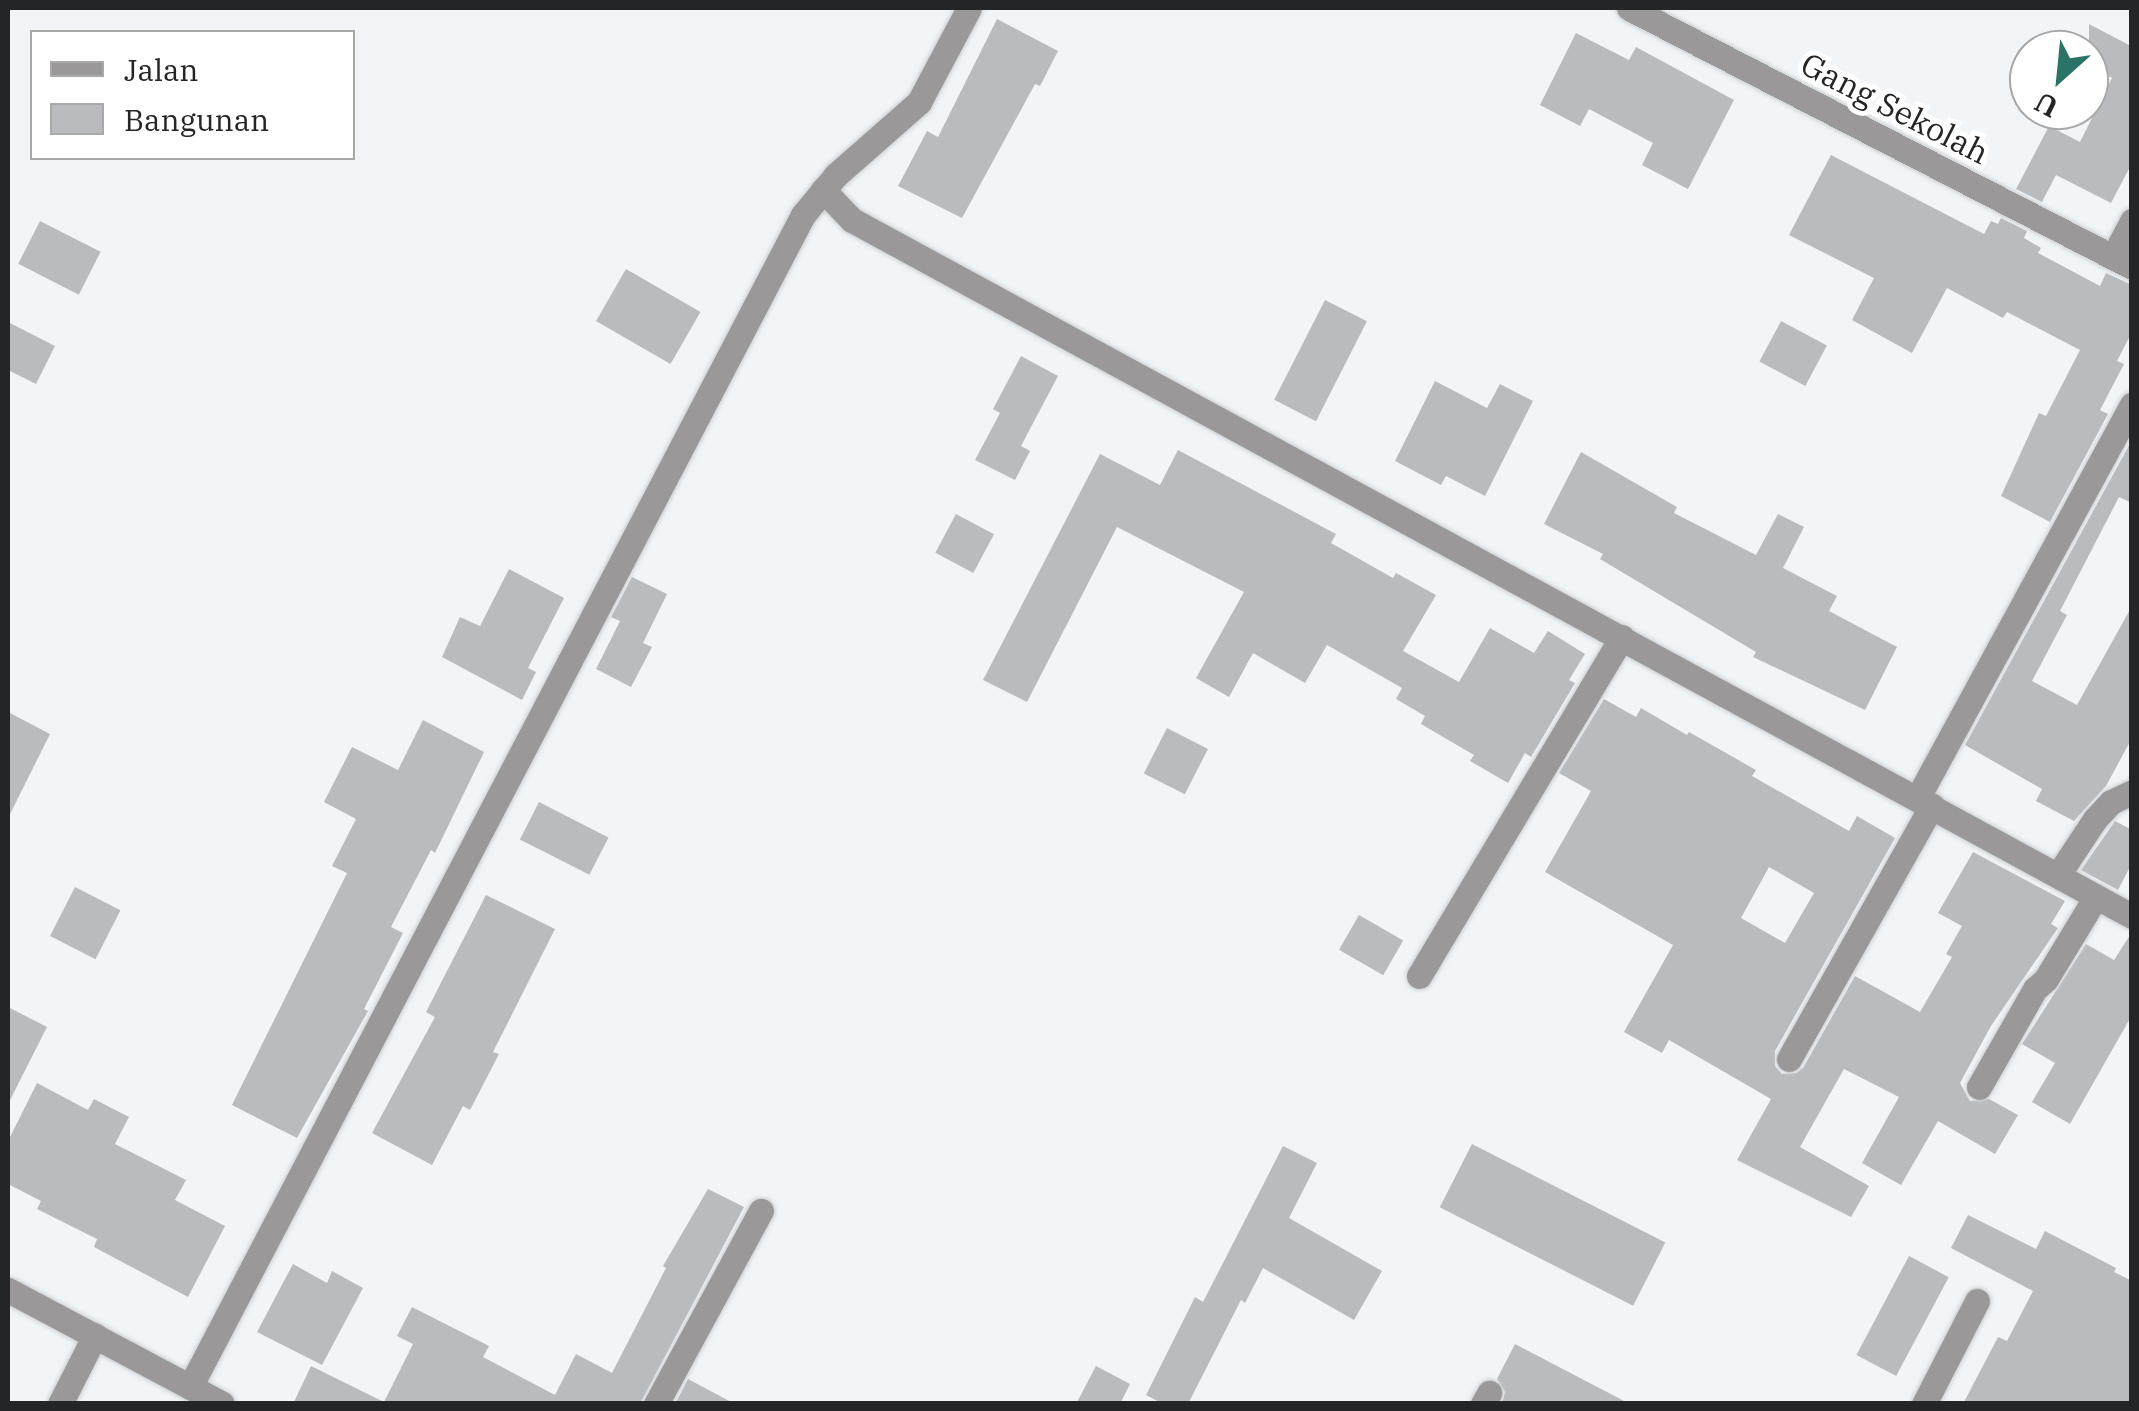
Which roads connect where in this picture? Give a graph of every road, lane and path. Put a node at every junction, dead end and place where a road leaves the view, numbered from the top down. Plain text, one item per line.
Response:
1 (969, 8) edge
2 (1629, 8) edge
3 (823, 190) junction
4 (2132, 221) edge
5 (2122, 262) edge
6 (2132, 405) edge
7 (1622, 637) junction
8 (2132, 792) edge
9 (1925, 801) junction
10 (2058, 875) junction
11 (2095, 898) junction
12 (2132, 916) edge
13 (1419, 976) dead end
14 (1789, 1060) dead end
15 (1979, 1088) dead end
16 (761, 1212) dead end
17 (8, 1290) edge
18 (1977, 1301) dead end
19 (95, 1336) junction
20 (190, 1387) junction
21 (60, 1404) edge
22 (222, 1404) edge
23 (656, 1404) edge
24 (1924, 1404) edge

1 - 3 street
2 - 5 street, Gang Sekolah
3 - 7 street
3 - 20 street
4 - 5 street
6 - 9 street
7 - 9 street
7 - 13 street
8 - 10 street
9 - 10 street
9 - 14 street
10 - 11 street
11 - 12 street
11 - 15 street
16 - 23 street
17 - 19 street
18 - 24 street
19 - 20 street
19 - 21 street
20 - 22 street

